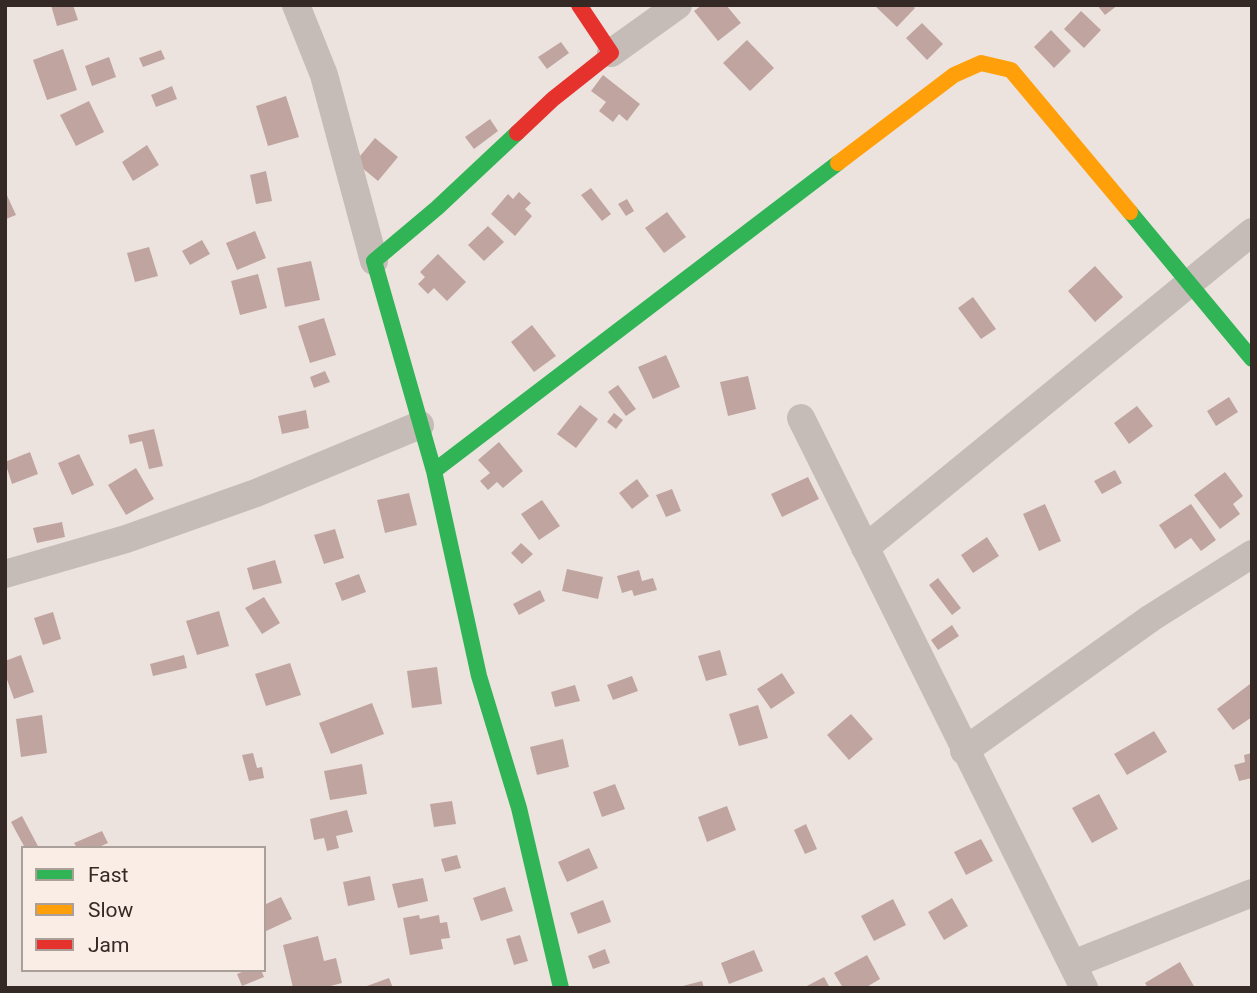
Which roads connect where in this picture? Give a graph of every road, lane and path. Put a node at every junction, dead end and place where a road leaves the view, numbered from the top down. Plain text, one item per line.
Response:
1 (296, 5) edge
2 (579, 5) edge
3 (678, 5) edge
4 (611, 53) junction
5 (1252, 232) edge
6 (374, 261) junction
7 (1188, 285) junction
8 (1252, 359) edge
9 (801, 418) dead end
10 (420, 425) junction
11 (434, 471) junction
12 (865, 548) junction
13 (1252, 554) edge
14 (5, 574) edge
15 (964, 751) junction
16 (1252, 893) edge
17 (1079, 976) edge
18 (561, 988) edge

1 - 6 street
2 - 4 street
3 - 4 street
4 - 6 street
5 - 7 street
6 - 10 street
7 - 8 street
7 - 11 street
7 - 12 street
9 - 12 street
10 - 11 street
10 - 14 street
11 - 18 street
12 - 15 street
13 - 15 street
15 - 17 street
16 - 17 street

